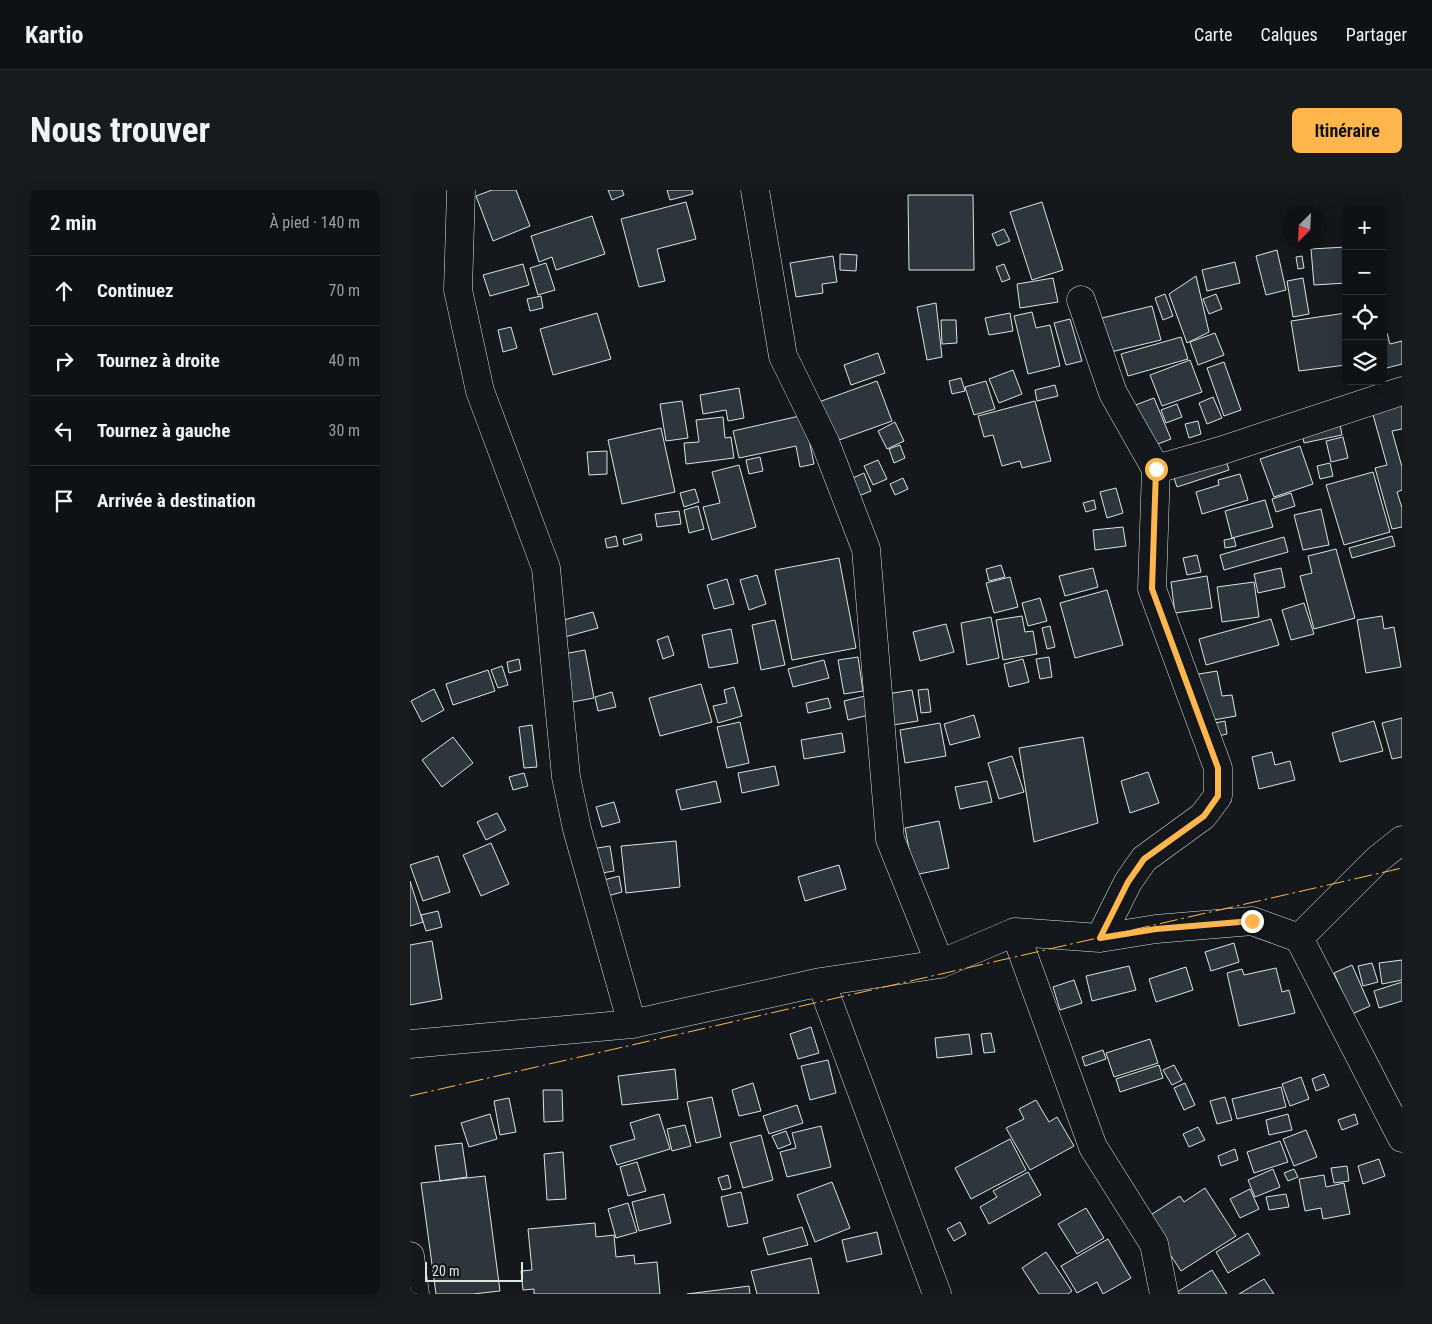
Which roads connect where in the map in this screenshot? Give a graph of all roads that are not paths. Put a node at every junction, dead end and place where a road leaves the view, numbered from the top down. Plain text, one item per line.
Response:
1 (460, 190) edge
2 (755, 190) edge
3 (1081, 300) dead end
4 (1402, 391) edge
5 (1156, 469) junction
6 (1402, 840) edge
7 (1015, 932) junction
8 (1100, 938) junction
9 (1299, 938) junction
10 (940, 964) junction
11 (821, 982) junction
12 (632, 1024) junction
13 (410, 1044) edge
14 (1402, 1138) edge
15 (410, 1256) edge
16 (415, 1294) edge
17 (937, 1294) edge
18 (1164, 1294) edge

1 - 12 street
2 - 10 street
3 - 5 street
4 - 5 street
5 - 8 street
6 - 9 street
7 - 8 street
7 - 10 street
7 - 18 street
8 - 9 street
9 - 14 street
10 - 11 street
11 - 12 street
11 - 17 street
12 - 13 street
15 - 16 street

